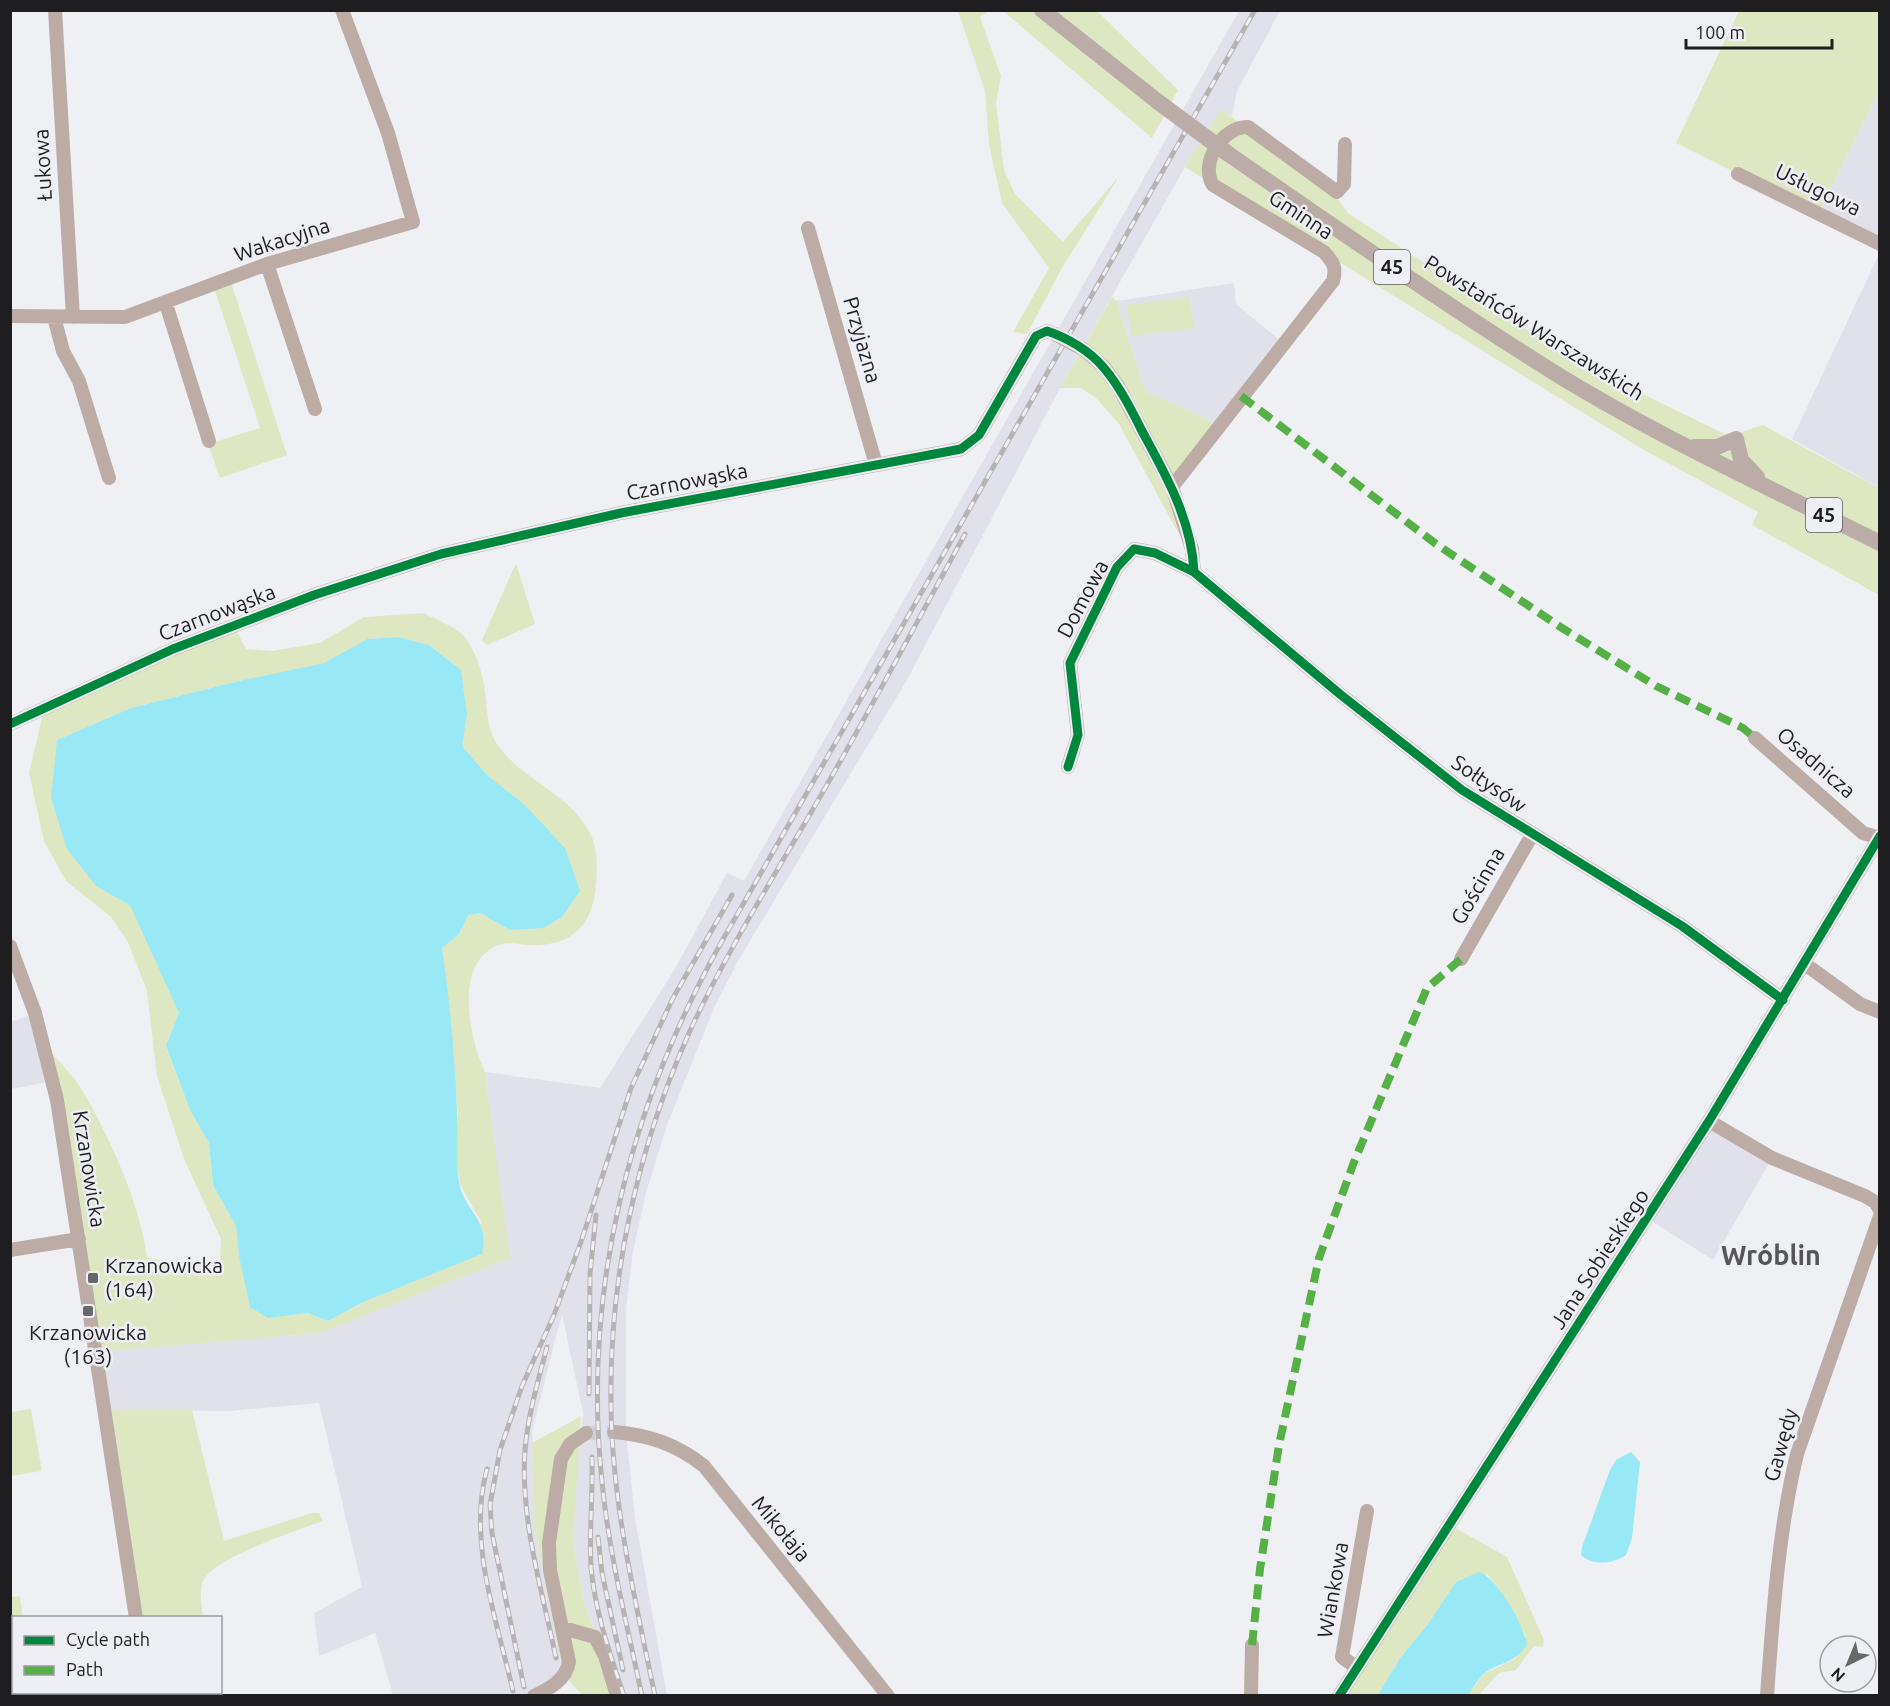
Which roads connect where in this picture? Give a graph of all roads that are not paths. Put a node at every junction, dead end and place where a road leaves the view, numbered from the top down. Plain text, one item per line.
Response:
1 (55, 10) edge
2 (342, 10) edge
3 (1042, 10) edge
4 (1345, 144) dead end
5 (1738, 174) dead end
6 (808, 228) dead end
7 (1880, 244) edge
8 (267, 264) junction
9 (166, 304) junction
10 (10, 316) edge
11 (54, 317) junction
12 (73, 317) junction
13 (315, 409) dead end
14 (209, 441) dead end
15 (1688, 446) junction
16 (876, 465) junction
17 (109, 478) dead end
18 (1172, 487) junction
19 (1769, 487) junction
20 (1880, 543) edge
21 (1194, 572) junction
22 (10, 724) edge
23 (1755, 738) dead end
24 (1068, 767) dead end
25 (1532, 835) junction
26 (1879, 837) edge
27 (10, 946) edge
28 (1461, 959) dead end
29 (1805, 964) junction
30 (1783, 1000) junction
31 (1880, 1012) edge
32 (1710, 1121) junction
33 (1880, 1210) edge
34 (1880, 1216) edge
35 (79, 1239) junction
36 (10, 1250) edge
37 (614, 1432) tunnel mouth
38 (586, 1433) tunnel mouth
39 (1367, 1511) dead end
40 (136, 1616) edge
41 (563, 1628) junction
42 (1252, 1644) dead end
43 (1357, 1668) junction
44 (534, 1695) edge
45 (617, 1695) edge
46 (888, 1695) edge
47 (1251, 1695) edge
48 (1339, 1695) edge
49 (1767, 1695) edge

1 - 12 street, Łukowa
2 - 8 street, Wakacyjna
3 - 15 main road, Powstańców Warszawskich / 45, bridge
4 - 18 street, Gminna
5 - 7 street, Usługowa
6 - 16 street, Przyjazna
8 - 9 street, Wakacyjna
8 - 13 street
9 - 12 street, Wakacyjna
9 - 14 street
10 - 11 street, Wakacyjna
11 - 12 street, Wakacyjna
11 - 17 street
15 - 19 main road, Powstańców Warszawskich / 45
15 - 19 main road
16 - 18 street, Czarnowąska, bridge
16 - 22 street, Czarnowąska
18 - 21 street, Czarnowąska
19 - 20 main road, Powstańców Warszawskich / 45
21 - 24 street, Domowa
21 - 25 street, Sołtysów
23 - 26 street, Osadnicza
25 - 28 street, Gościnna
25 - 30 street, Sołtysów
26 - 29 street, Jana Sobieskiego
27 - 35 street, Krzanowicka
29 - 30 street, Jana Sobieskiego
29 - 31 street
30 - 32 street, Jana Sobieskiego
32 - 33 street
32 - 43 street, Jana Sobieskiego
34 - 49 street, Gawędy
35 - 36 street
35 - 40 street, Krzanowicka
37 - 46 street, Mikołaja
38 - 41 street
39 - 43 street, Wiankowa
41 - 44 street
41 - 45 street
42 - 47 street
43 - 48 street, Jana Sobieskiego

